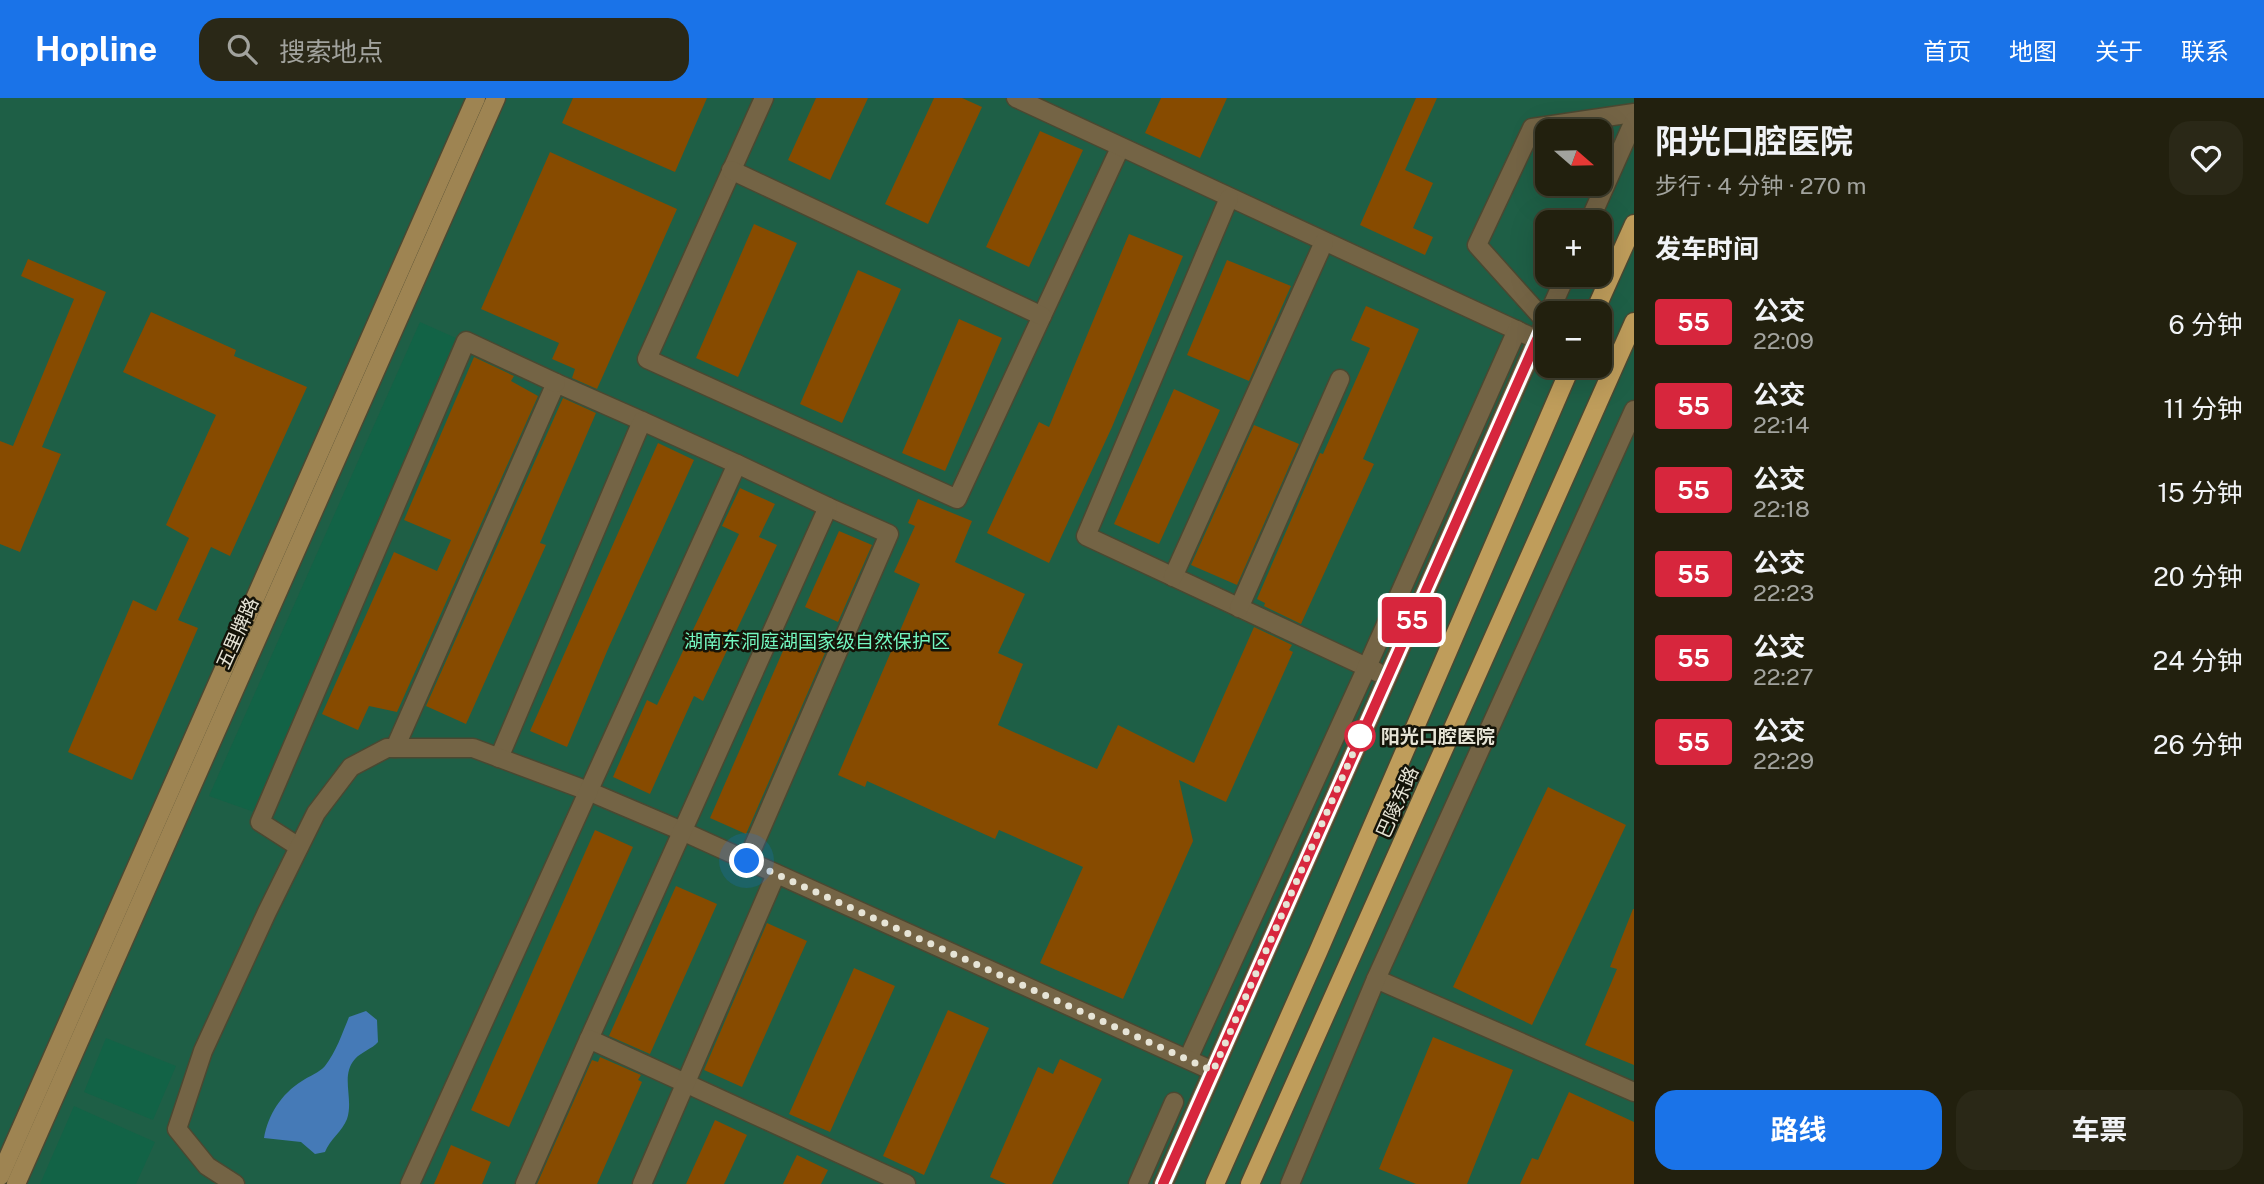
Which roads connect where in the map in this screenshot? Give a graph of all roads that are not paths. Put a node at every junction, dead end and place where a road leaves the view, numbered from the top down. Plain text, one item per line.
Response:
1 (476, 98) edge
2 (496, 98) edge
3 (764, 98) edge
4 (1016, 98) edge
5 (1634, 113) edge
6 (1634, 121) edge
7 (1120, 148) junction
8 (731, 170) junction
9 (1229, 198) junction
10 (1594, 210) edge
11 (1634, 224) edge
12 (1324, 242) junction
13 (1599, 301) edge
14 (1535, 306) edge
15 (1042, 316) junction
16 (1634, 323) edge
17 (1517, 330) junction
18 (1535, 339) edge
19 (1535, 344) edge
20 (1566, 378) edge
21 (1340, 379) dead end
22 (556, 383) junction
23 (1634, 410) edge
24 (642, 421) junction
25 (737, 464) junction
26 (828, 507) junction
27 (1173, 577) junction
28 (1239, 608) junction
29 (1367, 667) junction
30 (1387, 677) junction
31 (396, 748) junction
32 (499, 758) junction
33 (589, 791) junction
34 (682, 831) junction
35 (299, 848) junction
36 (747, 861) junction
37 (776, 874) junction
38 (1376, 979) junction
39 (589, 1039) junction
40 (1188, 1059) junction
41 (1213, 1071) junction
42 (686, 1084) junction
43 (1634, 1092) edge
44 (1174, 1102) dead end
45 (0, 1176) edge
46 (16, 1184) edge
47 (235, 1184) edge
48 (410, 1184) edge
49 (525, 1184) edge
50 (642, 1184) edge
51 (906, 1184) edge
52 (1138, 1184) edge
53 (1163, 1184) edge
54 (1214, 1184) edge
55 (1250, 1184) edge
56 (1290, 1184) edge

1 - 45 main road, 五里牌路
2 - 46 main road, 五里牌路
3 - 8 street
4 - 7 street
5 - 14 street
6 - 10 street
7 - 9 street
7 - 15 street
8 - 15 street
8 - 15 street
9 - 12 street
9 - 27 street
11 - 13 main road
12 - 17 street
12 - 27 street
16 - 55 main road, 巴陵东路
17 - 18 street
17 - 29 street
19 - 30 street
20 - 54 main road, 巴陵东路
21 - 28 street
22 - 24 street
22 - 31 street
22 - 35 street
23 - 38 street
24 - 25 street
24 - 32 street
25 - 26 street
25 - 33 street
26 - 34 street
26 - 36 street
27 - 28 street
28 - 29 street
29 - 30 street
29 - 40 street
30 - 41 street
31 - 32 street
31 - 35 street
32 - 33 street
33 - 34 street
33 - 48 street
34 - 36 street
34 - 39 street
35 - 47 street
36 - 37 street
37 - 40 street
37 - 42 street
38 - 43 street
38 - 56 street
39 - 42 street
39 - 49 street
40 - 41 street
41 - 53 street
42 - 50 street
42 - 51 street
44 - 52 street

